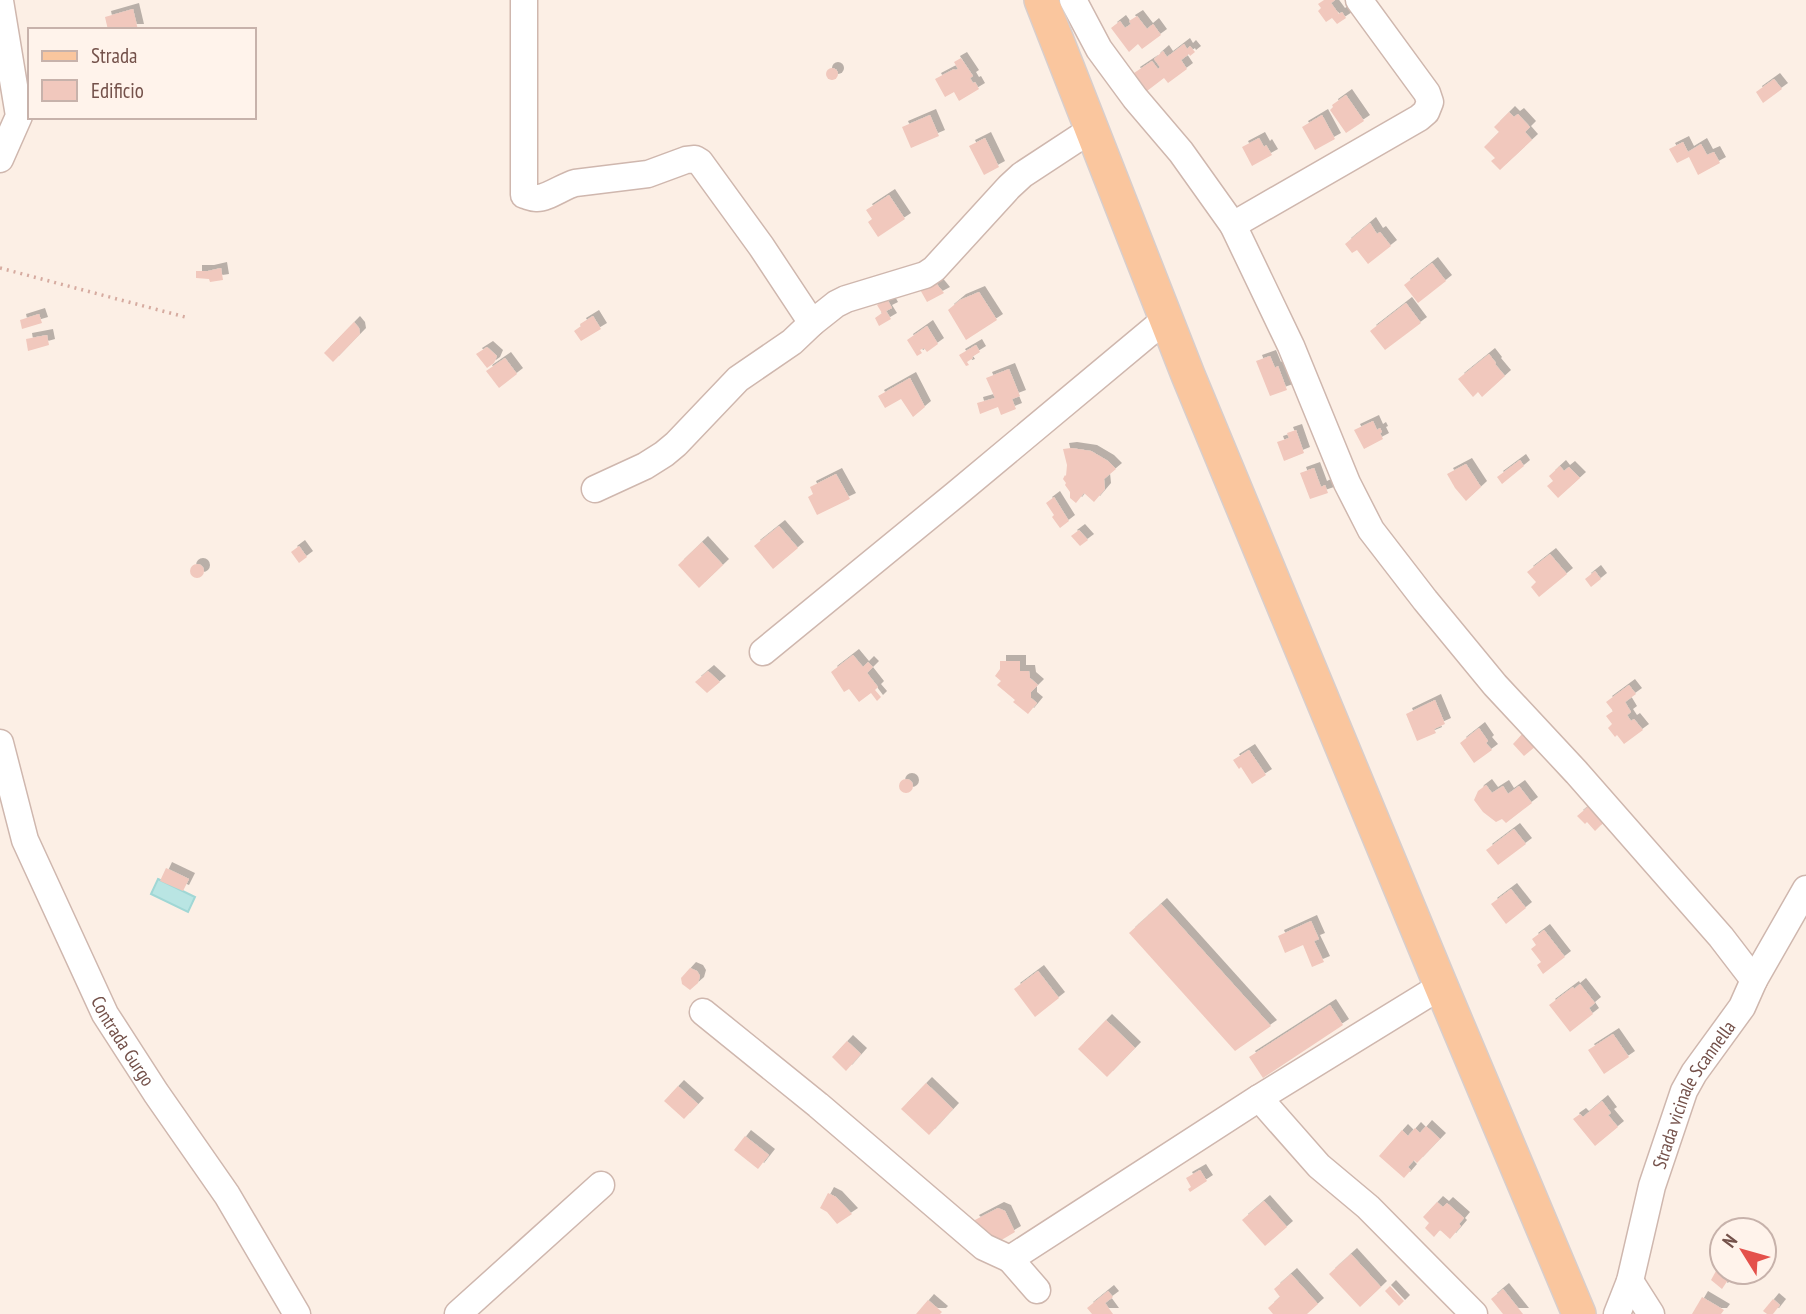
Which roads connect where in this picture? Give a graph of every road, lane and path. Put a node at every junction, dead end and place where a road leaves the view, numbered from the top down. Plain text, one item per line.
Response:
1 (524, 0) edge
2 (1041, 0) edge
3 (1073, 0) edge
4 (1359, 0) edge
5 (0, 1) edge
6 (1092, 128) junction
7 (0, 159) edge
8 (1233, 225) junction
9 (0, 268) edge
10 (189, 318) dead end
11 (1167, 318) junction
12 (812, 323) junction
13 (595, 489) dead end
14 (763, 652) dead end
15 (0, 743) edge
16 (1806, 889) edge
17 (1754, 980) junction
18 (1441, 986) junction
19 (703, 1012) dead end
20 (1259, 1098) junction
21 (601, 1185) dead end
22 (1010, 1259) junction
23 (1630, 1281) junction
24 (1037, 1290) dead end
25 (297, 1314) edge
26 (458, 1314) edge
27 (1474, 1314) edge
28 (1579, 1314) edge
29 (1617, 1314) edge
30 (1651, 1314) edge

1 - 12 street
2 - 6 main road
3 - 8 street
4 - 8 street
5 - 7 street
6 - 11 main road
6 - 12 street
8 - 17 street
9 - 10 path
11 - 14 street
11 - 18 main road
12 - 13 street
15 - 25 street, Contrada Gurgo
16 - 17 street, Strada vicinale Scannella
17 - 23 street, Strada vicinale Scannella
18 - 20 street
18 - 28 main road
19 - 22 street
20 - 22 street
20 - 27 street
21 - 26 street
22 - 24 street
23 - 29 street, Strada vicinale Scannella
23 - 30 street

